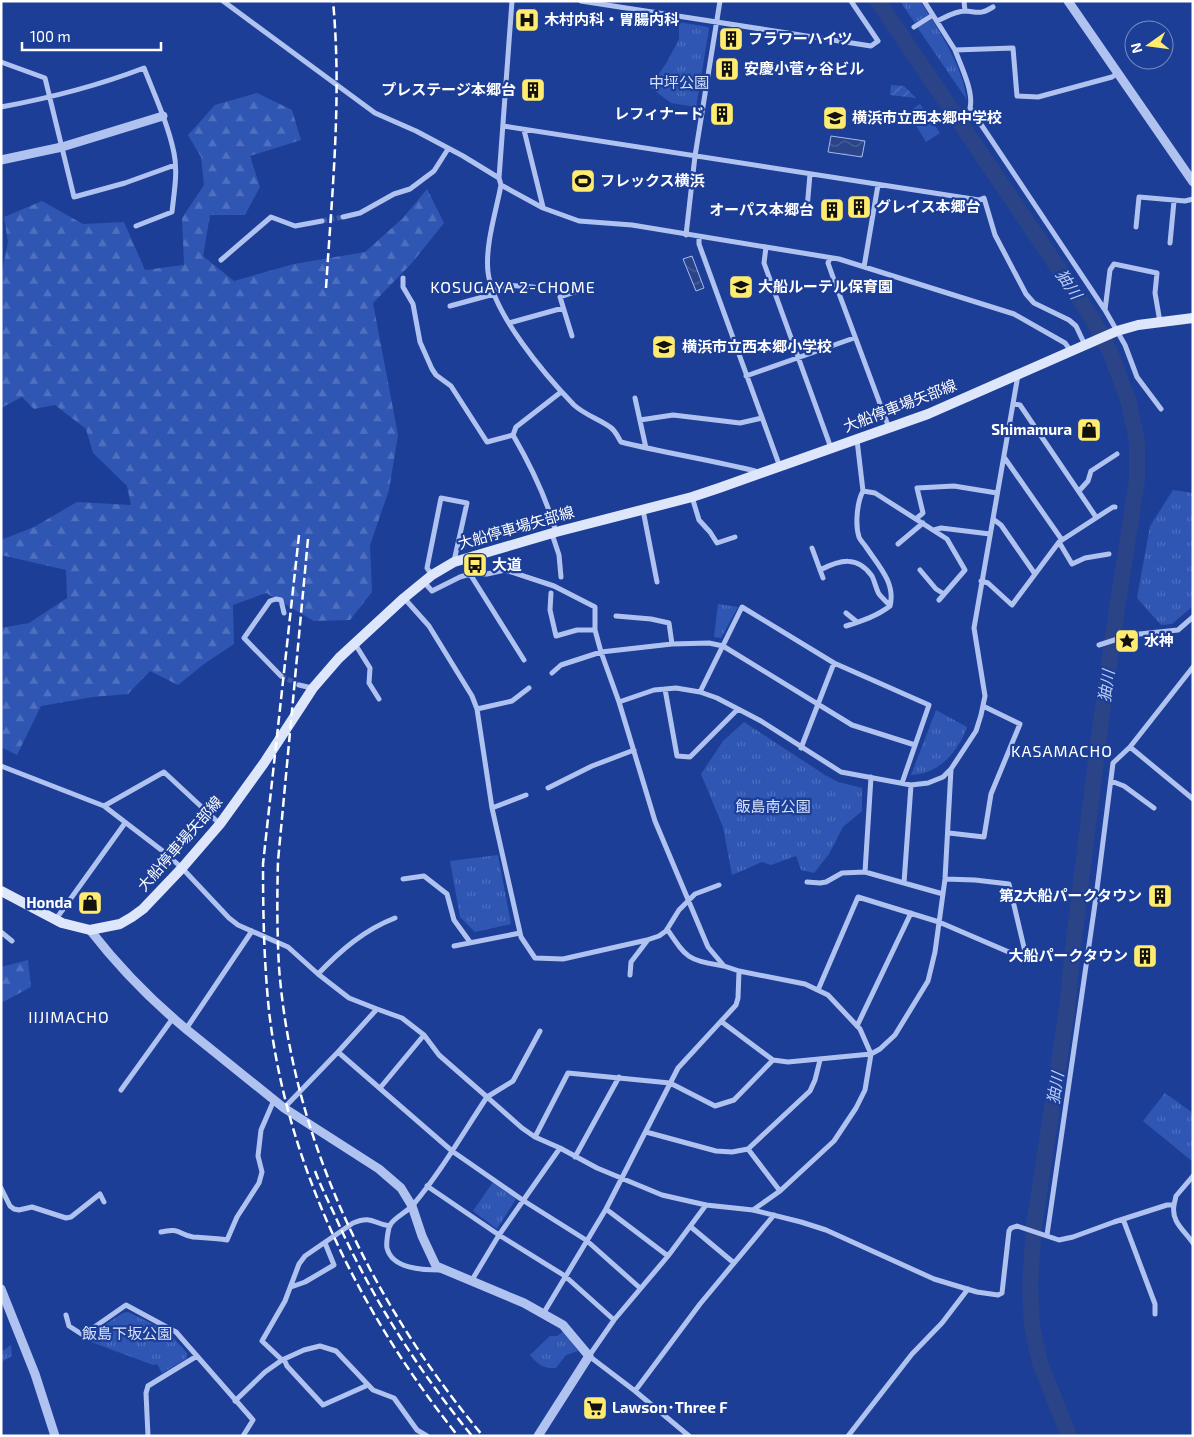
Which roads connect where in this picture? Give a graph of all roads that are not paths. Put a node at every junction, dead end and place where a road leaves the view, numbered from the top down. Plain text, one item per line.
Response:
1 (222, 1) edge
2 (512, 1) edge
3 (581, 1) edge
4 (720, 1) edge
5 (851, 1) edge
6 (924, 1) edge
7 (964, 1) edge
8 (1068, 1) edge
9 (993, 7) dead end
10 (965, 11) junction
11 (933, 15) junction
12 (937, 21) junction
13 (717, 22) junction
14 (914, 27) dead end
15 (955, 50) junction
16 (1, 62) edge
17 (1118, 73) junction
18 (50, 98) junction
19 (1, 107) edge
20 (162, 116) junction
21 (503, 126) junction
22 (524, 130) junction
23 (62, 146) junction
24 (448, 149) junction
25 (696, 156) junction
26 (1, 160) edge
27 (175, 166) junction
28 (810, 174) junction
29 (499, 178) junction
30 (1193, 182) edge
31 (501, 185) junction
32 (878, 185) junction
33 (1193, 199) edge
34 (1174, 201) junction
35 (543, 208) junction
36 (806, 209) dead end
37 (343, 217) tunnel mouth
38 (322, 221) tunnel mouth
39 (136, 226) dead end
40 (1136, 227) dead end
41 (686, 235) junction
42 (699, 237) junction
43 (1170, 242) dead end
44 (766, 247) junction
45 (830, 258) junction
46 (222, 260) dead end
47 (864, 267) junction
48 (403, 278) dead end
49 (534, 287) dead end
50 (575, 292) dead end
51 (493, 293) junction
52 (450, 306) dead end
53 (562, 308) junction
54 (1105, 310) junction
55 (1193, 318) edge
56 (509, 323) junction
57 (1160, 323) junction
58 (1115, 332) junction
59 (572, 336) dead end
60 (854, 338) junction
61 (1087, 344) junction
62 (1071, 351) junction
63 (798, 357) junction
64 (1018, 374) junction
65 (746, 376) junction
66 (561, 392) junction
67 (635, 398) dead end
68 (1014, 404) junction
69 (1161, 409) dead end
70 (762, 418) junction
71 (640, 420) junction
72 (890, 428) junction
73 (512, 435) junction
74 (857, 439) junction
75 (646, 448) junction
76 (831, 448) junction
77 (1117, 454) dead end
78 (1004, 457) junction
79 (780, 467) junction
80 (758, 475) junction
81 (863, 491) junction
82 (1079, 491) junction
83 (998, 493) junction
84 (692, 497) junction
85 (1115, 508) dead end
86 (643, 510) junction
87 (1096, 517) junction
88 (917, 518) junction
89 (993, 519) junction
90 (923, 523) junction
91 (934, 530) junction
92 (554, 533) junction
93 (990, 534) junction
94 (735, 536) dead end
95 (1060, 541) junction
96 (898, 544) dead end
97 (812, 548) dead end
98 (1109, 554) dead end
99 (454, 562) junction
100 (820, 570) junction
101 (920, 570) dead end
102 (470, 574) junction
103 (1035, 574) junction
104 (561, 577) dead end
105 (428, 578) junction
106 (823, 578) dead end
107 (981, 581) junction
108 (657, 582) dead end
109 (551, 593) dead end
110 (944, 594) junction
111 (404, 598) junction
112 (940, 600) dead end
113 (890, 606) junction
114 (284, 613) dead end
115 (846, 613) dead end
116 (616, 616) dead end
117 (1193, 616) edge
118 (857, 622) junction
119 (846, 626) dead end
120 (596, 630) junction
121 (354, 643) junction
122 (672, 644) junction
123 (1099, 645) dead end
124 (723, 646) junction
125 (601, 652) junction
126 (524, 660) dead end
127 (834, 663) junction
128 (1193, 667) edge
129 (552, 672) dead end
130 (280, 676) tunnel mouth
131 (299, 684) tunnel mouth
132 (313, 688) junction
133 (530, 688) dead end
134 (665, 689) junction
135 (700, 692) junction
136 (379, 699) dead end
137 (619, 702) junction
138 (818, 704) junction
139 (983, 706) junction
140 (477, 708) junction
141 (738, 709) junction
142 (915, 745) junction
143 (801, 748) junction
144 (1130, 748) junction
145 (634, 750) junction
146 (1, 766) edge
147 (951, 769) junction
148 (871, 777) junction
149 (1111, 781) junction
150 (902, 782) junction
151 (911, 784) junction
152 (548, 788) dead end
153 (526, 795) dead end
154 (1193, 799) edge
155 (104, 806) junction
156 (492, 808) junction
157 (1154, 808) dead end
158 (125, 823) junction
159 (220, 824) junction
160 (949, 833) junction
161 (182, 868) junction
162 (865, 872) junction
163 (403, 879) dead end
164 (945, 879) junction
165 (807, 882) dead end
166 (904, 883) junction
167 (719, 886) dead end
168 (1, 892) edge
169 (943, 894) junction
170 (688, 901) junction
171 (910, 913) junction
172 (395, 918) dead end
173 (55, 920) junction
174 (939, 922) junction
175 (667, 929) junction
176 (90, 930) junction
177 (252, 931) junction
178 (1, 932) edge
179 (520, 933) junction
180 (648, 940) junction
181 (12, 941) dead end
182 (470, 942) junction
183 (454, 946) dead end
184 (724, 966) junction
185 (739, 971) junction
186 (318, 974) junction
187 (630, 975) dead end
188 (818, 990) junction
189 (377, 1009) junction
190 (172, 1018) junction
191 (722, 1022) junction
192 (857, 1026) junction
193 (186, 1029) junction
194 (540, 1032) dead end
195 (424, 1035) junction
196 (338, 1052) junction
197 (871, 1054) junction
198 (773, 1060) junction
199 (820, 1060) junction
200 (619, 1078) junction
201 (670, 1083) junction
202 (380, 1088) junction
203 (122, 1090) dead end
204 (486, 1097) junction
205 (274, 1100) junction
206 (284, 1108) junction
207 (646, 1132) junction
208 (535, 1137) junction
209 (560, 1148) junction
210 (748, 1149) junction
211 (452, 1151) junction
212 (575, 1157) junction
213 (1193, 1176) edge
214 (622, 1178) junction
215 (427, 1186) junction
216 (1, 1188) edge
217 (780, 1191) junction
218 (524, 1200) junction
219 (104, 1202) dead end
220 (706, 1205) junction
221 (1174, 1205) junction
222 (412, 1206) junction
223 (606, 1209) junction
224 (753, 1210) junction
225 (774, 1215) junction
226 (1122, 1219) junction
227 (390, 1226) junction
228 (691, 1227) junction
229 (161, 1232) dead end
230 (499, 1235) junction
231 (1047, 1235) junction
232 (586, 1240) junction
233 (324, 1242) junction
234 (1193, 1243) edge
235 (668, 1256) junction
236 (734, 1263) junction
237 (444, 1270) junction
238 (566, 1276) junction
239 (472, 1280) junction
240 (291, 1287) junction
241 (1, 1288) edge
242 (640, 1288) junction
243 (968, 1289) junction
244 (543, 1314) junction
245 (1155, 1314) dead end
246 (66, 1315) dead end
247 (614, 1320) junction
248 (197, 1356) junction
249 (589, 1356) junction
250 (283, 1359) junction
251 (368, 1385) junction
252 (635, 1390) junction
253 (235, 1401) junction
254 (55, 1436) edge
255 (148, 1436) edge
256 (243, 1436) edge
257 (427, 1436) edge
258 (538, 1436) edge
259 (690, 1436) edge
260 (848, 1436) edge

1 - 24 street
2 - 21 street
3 - 13 street
4 - 13 street
5 - 13 street
6 - 11 street
7 - 10 street
8 - 17 street
9 - 10 street
10 - 12 street
11 - 12 street
11 - 14 street
12 - 15 street
13 - 25 street
15 - 17 street
15 - 54 street
16 - 18 street
17 - 30 street
18 - 19 street
18 - 20 street
18 - 23 street
20 - 23 street
20 - 27 street
21 - 22 street
21 - 29 street
22 - 25 street
22 - 35 street
23 - 26 street
23 - 27 street
24 - 29 street
24 - 37 street
25 - 28 street
25 - 41 street
27 - 39 street
28 - 32 street
28 - 36 street
29 - 31 street
31 - 35 street
31 - 51 street
32 - 47 street
32 - 61 street
33 - 34 street
34 - 40 street
34 - 43 street
35 - 41 street
38 - 46 street
41 - 42 street
42 - 44 street
42 - 65 street
44 - 45 street
44 - 63 street
45 - 47 street
45 - 60 street
47 - 62 street
48 - 73 street
49 - 51 street
50 - 53 street
51 - 52 street
51 - 56 street
53 - 56 street
53 - 59 street
54 - 57 street
54 - 58 street
55 - 57 main road
56 - 66 street
57 - 58 main road
58 - 61 main road, 大船停車場矢部線
58 - 69 street
60 - 63 street
60 - 72 street
61 - 62 main road, 大船停車場矢部線
62 - 64 main road, 大船停車場矢部線
63 - 65 street
63 - 76 street
64 - 68 street
64 - 72 main road, 大船停車場矢部線
65 - 70 street
66 - 73 street
66 - 75 street
67 - 71 street
68 - 78 street
68 - 82 street
70 - 71 street
70 - 79 street
71 - 75 street
72 - 74 main road, 大船停車場矢部線
73 - 92 street
74 - 76 main road, 大船停車場矢部線
74 - 81 street
75 - 80 street
76 - 79 main road, 大船停車場矢部線
77 - 82 street
78 - 83 street
78 - 95 street
79 - 80 main road, 大船停車場矢部線
80 - 84 main road, 大船停車場矢部線
81 - 88 street
81 - 113 street
82 - 87 street
83 - 88 street
83 - 89 street
84 - 86 main road, 大船停車場矢部線
84 - 94 street
85 - 87 street
86 - 92 main road, 大船停車場矢部線
86 - 108 street
87 - 95 street
88 - 90 street
89 - 93 street
89 - 103 street
90 - 91 street
90 - 96 street
91 - 93 street
91 - 110 street
92 - 99 main road, 大船停車場矢部線
92 - 104 street
93 - 107 street
95 - 98 street
95 - 103 street
97 - 100 street
99 - 105 main road, 大船停車場矢部線
99 - 105 street
100 - 106 street
100 - 113 street
101 - 110 street
102 - 105 street
102 - 120 street
102 - 126 street
103 - 107 street
105 - 111 main road, 大船停車場矢部線
107 - 139 street
109 - 120 street
110 - 112 street
111 - 121 main road, 大船停車場矢部線
111 - 140 street
113 - 118 street
114 - 130 street
115 - 118 street
116 - 122 street
117 - 123 street
118 - 119 street
120 - 125 street
121 - 132 main road, 大船停車場矢部線
121 - 136 street
122 - 124 street
122 - 125 street
124 - 127 street
124 - 135 street
124 - 138 street
125 - 129 street
125 - 137 street
127 - 138 street
127 - 142 street
128 - 144 street
131 - 132 street
132 - 159 main road, 大船停車場矢部線
133 - 140 street
134 - 135 street
134 - 137 street
134 - 141 street
135 - 141 street
137 - 145 street
138 - 142 street
138 - 143 street
139 - 147 street
139 - 160 street
140 - 156 street
141 - 143 street
142 - 150 street
143 - 148 street
144 - 149 street
144 - 154 street
145 - 152 street
145 - 170 street
146 - 155 street
147 - 151 street
147 - 160 street
148 - 150 street
148 - 162 street
149 - 157 street
149 - 231 street
150 - 151 street
151 - 166 street
153 - 156 street
155 - 158 street
155 - 159 street
156 - 179 street
158 - 161 street
158 - 173 street
159 - 161 main road, 大船停車場矢部線
160 - 164 street
161 - 176 main road, 大船停車場矢部線
161 - 177 street
162 - 165 street
162 - 166 street
163 - 182 street
164 - 169 street
164 - 174 street
166 - 169 street
167 - 170 street
168 - 173 main road, 大船停車場矢部線
169 - 174 street
170 - 175 street
170 - 184 street
171 - 174 street
171 - 188 street
171 - 192 street
172 - 186 street
173 - 176 main road, 大船停車場矢部線
174 - 197 street
175 - 180 street
175 - 184 street
176 - 190 street
177 - 186 street
177 - 193 street
178 - 181 street
179 - 180 street
179 - 182 street
180 - 187 street
182 - 183 street
184 - 185 street
185 - 188 street
185 - 191 street
186 - 189 street
188 - 192 street
189 - 195 street
189 - 196 street
190 - 193 street
190 - 203 street
191 - 198 street
191 - 201 street
192 - 197 street
193 - 205 street
194 - 204 street
195 - 202 street
195 - 204 street
196 - 202 street
196 - 206 street
197 - 199 street
197 - 217 street
198 - 199 street
198 - 201 street
199 - 210 street
200 - 201 street
200 - 208 street
200 - 212 street
201 - 207 street
202 - 211 street
204 - 208 street
204 - 211 street
205 - 206 street
205 - 229 street
206 - 222 street
207 - 210 street
207 - 214 street
208 - 209 street
209 - 212 street
209 - 218 street
210 - 217 street
211 - 215 street
211 - 218 street
212 - 214 street
213 - 221 street
214 - 220 street
214 - 223 street
215 - 222 street
215 - 230 street
216 - 219 street
217 - 224 street
218 - 230 street
218 - 232 street
220 - 224 street
220 - 228 street
221 - 226 street
221 - 234 street
222 - 227 street
222 - 237 street
223 - 232 street
223 - 235 street
224 - 225 street
225 - 236 street
225 - 243 street
226 - 231 street
226 - 245 street
227 - 233 street
227 - 237 street
228 - 235 street
228 - 236 street
230 - 238 street
230 - 239 street
231 - 243 street
232 - 238 street
232 - 242 street
233 - 240 street
233 - 240 street
235 - 242 street
236 - 252 street
237 - 239 street
238 - 244 street
238 - 247 street
239 - 244 street
240 - 250 street
241 - 254 street
242 - 247 street
243 - 260 street
244 - 249 street
246 - 248 street
247 - 249 street
248 - 253 street
248 - 255 street
249 - 252 street
249 - 258 street
250 - 251 street
250 - 251 street
250 - 253 street
251 - 257 street
252 - 259 street
253 - 256 street

